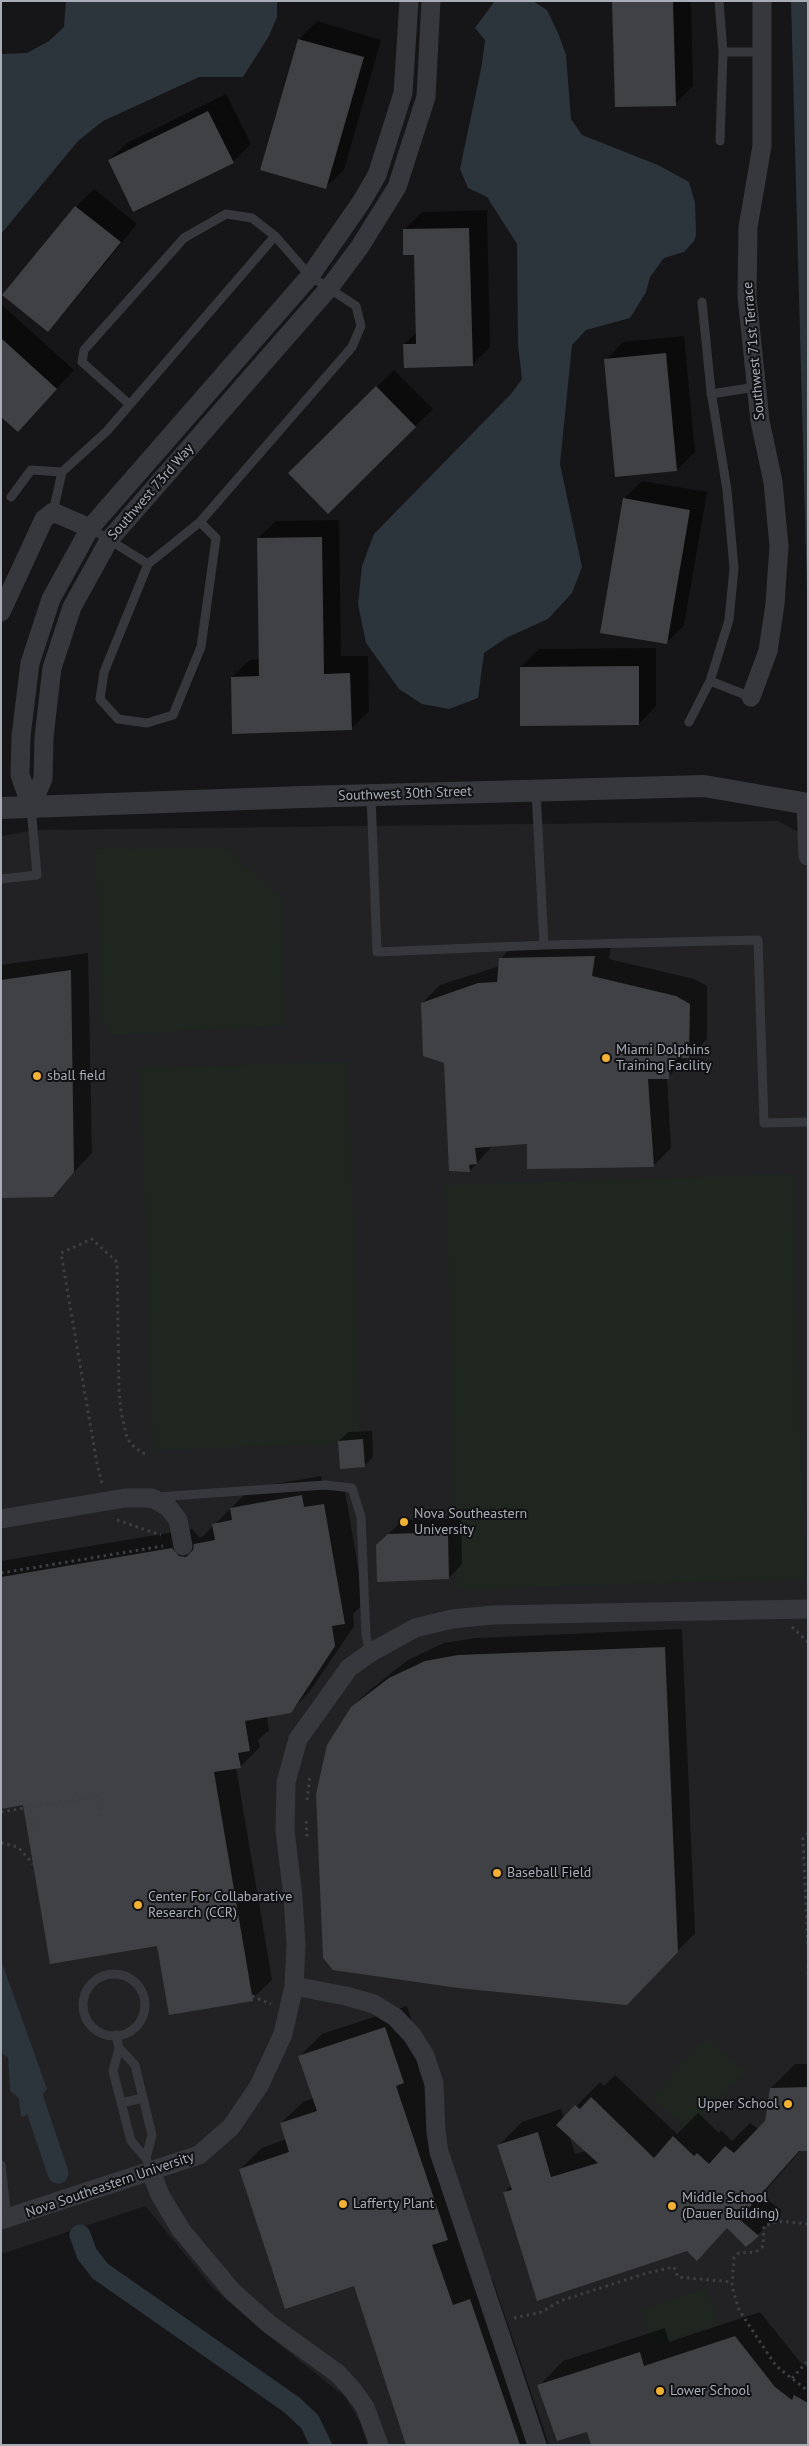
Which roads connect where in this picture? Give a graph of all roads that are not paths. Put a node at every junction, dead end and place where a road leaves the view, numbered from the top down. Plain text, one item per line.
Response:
1 (409, 1) edge
2 (431, 1) edge
3 (719, 1) edge
4 (762, 1) edge
5 (723, 52) junction
6 (762, 52) junction
7 (720, 141) dead end
8 (275, 236) junction
9 (310, 276) junction
10 (329, 288) junction
11 (702, 302) dead end
12 (756, 387) junction
13 (712, 394) junction
14 (129, 404) junction
15 (62, 472) junction
16 (11, 497) dead end
17 (53, 512) junction
18 (200, 522) junction
19 (90, 528) junction
20 (109, 540) junction
21 (148, 564) junction
22 (1, 612) edge
23 (710, 681) junction
24 (751, 697) joint
25 (689, 722) dead end
26 (536, 791) junction
27 (371, 795) junction
28 (807, 804) edge
29 (31, 806) junction
30 (1, 808) edge
31 (808, 856) edge
32 (1, 878) edge
33 (544, 945) junction
34 (808, 1122) edge
35 (152, 1498) junction
36 (1, 1519) edge
37 (183, 1546) dead end
38 (808, 1609) edge
39 (370, 1653) junction
40 (294, 1986) junction
41 (116, 2035) junction
42 (119, 2048) junction
43 (143, 2098) junction
44 (121, 2103) junction
45 (1, 2165) edge
46 (148, 2165) junction
47 (4, 2220) edge
48 (379, 2445) edge
49 (536, 2445) edge

1 - 9 street, Southwest 73rd Way
2 - 10 street, Southwest 73rd Way
3 - 5 lane
4 - 6 street, Southwest 71st Terrace
5 - 6 lane
5 - 7 lane
6 - 12 street, Southwest 71st Terrace
8 - 9 lane
8 - 14 lane
8 - 14 lane
9 - 10 lane
9 - 19 street, Southwest 73rd Way
10 - 18 lane
10 - 20 street, Southwest 73rd Way
11 - 13 lane
12 - 13 lane
12 - 24 street, Southwest 71st Terrace
13 - 23 lane
14 - 15 lane
15 - 16 lane
15 - 17 lane
17 - 19 street
17 - 22 street
18 - 21 lane
18 - 21 lane
19 - 20 lane
19 - 29 street, Southwest 73rd Way
20 - 21 lane
20 - 29 street, Southwest 73rd Way
23 - 24 lane
23 - 25 lane
26 - 27 street, Southwest 30th Street
26 - 28 street, Southwest 30th Street
26 - 33 lane
27 - 29 street, Southwest 30th Street
27 - 33 lane
28 - 31 street
29 - 30 street, Southwest 30th Street
29 - 32 lane
33 - 34 lane
35 - 36 street
35 - 37 street
35 - 39 lane
38 - 39 street, Nova Southeastern University
39 - 40 street, Nova Southeastern University
40 - 46 street, Nova Southeastern University
40 - 49 street
41 - 41 lane
41 - 42 lane
42 - 43 lane
42 - 44 lane
43 - 44 lane
43 - 46 lane
44 - 46 lane
45 - 47 lane
46 - 47 street, Nova Southeastern University
46 - 48 street

